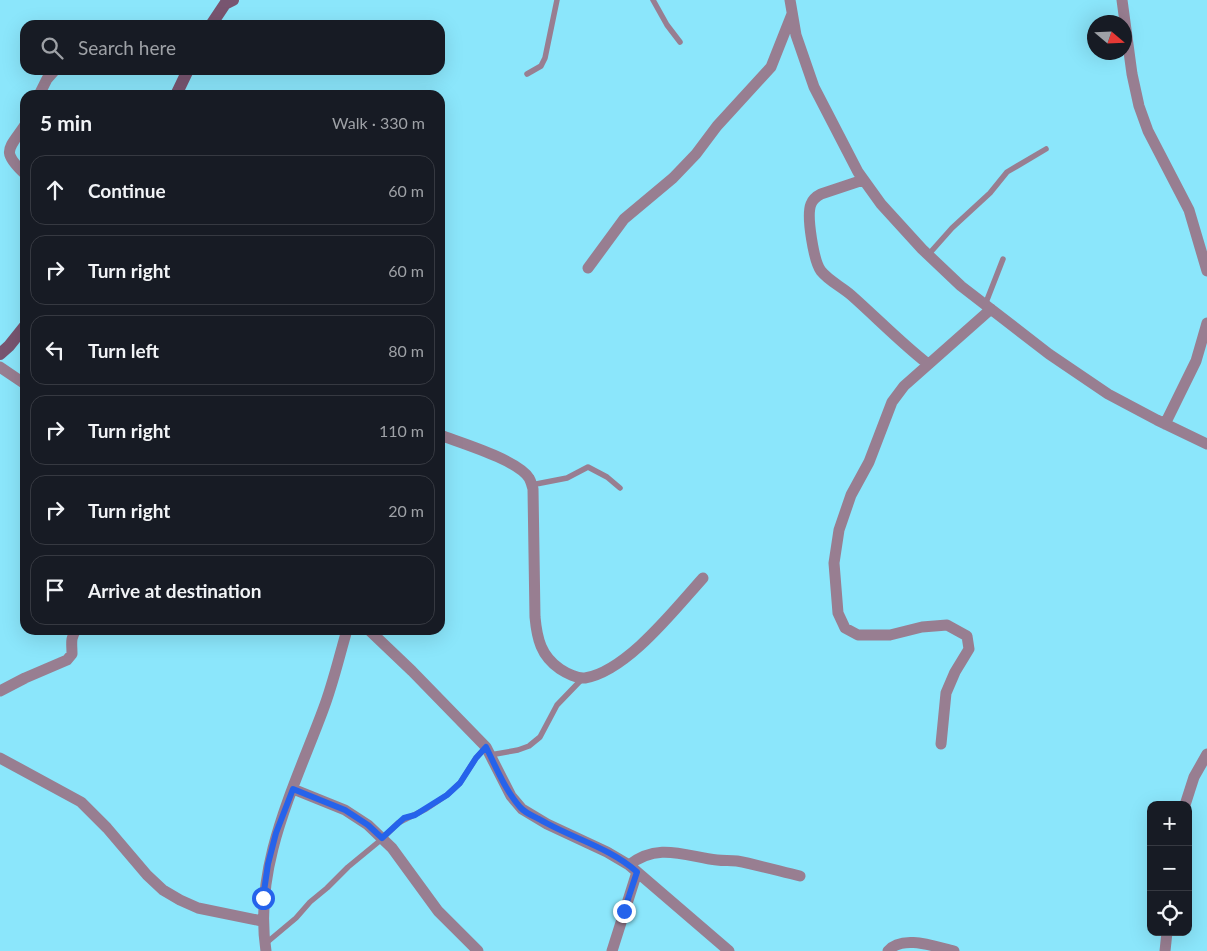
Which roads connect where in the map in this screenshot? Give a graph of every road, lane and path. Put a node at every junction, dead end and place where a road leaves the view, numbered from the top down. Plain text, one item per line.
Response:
1 (557, 0) edge
2 (653, 0) edge
3 (790, 0) edge
4 (1122, 0) edge
5 (228, 1) edge
6 (792, 14) junction
7 (214, 20) edge
8 (680, 42) dead end
9 (527, 74) dead end
10 (51, 75) edge
11 (186, 75) edge
12 (42, 90) edge
13 (178, 90) edge
14 (20, 130) edge
15 (1046, 150) dead end
16 (20, 169) edge
17 (863, 180) junction
18 (928, 255) junction
19 (1003, 259) dead end
20 (588, 268) dead end
21 (1207, 271) edge
22 (988, 307) junction
23 (1207, 322) edge
24 (20, 332) edge
25 (0, 354) edge
26 (1201, 361) edge
27 (928, 364) junction
28 (0, 367) edge
29 (20, 381) edge
30 (1166, 424) junction
31 (445, 437) edge
32 (1207, 444) edge
33 (531, 485) junction
34 (620, 488) dead end
35 (703, 578) dead end
36 (73, 635) edge
37 (346, 635) edge
38 (374, 635) edge
39 (583, 678) junction
40 (0, 691) edge
41 (941, 744) dead end
42 (488, 751) junction
43 (1207, 754) edge
44 (0, 758) edge
45 (293, 789) junction
46 (1186, 801) edge
47 (382, 838) junction
48 (633, 868) junction
49 (800, 876) dead end
50 (262, 922) junction
51 (1167, 936) edge
52 (266, 948) edge
53 (478, 951) edge
54 (612, 951) edge
55 (729, 951) edge
56 (888, 951) edge
57 (954, 951) edge
58 (1165, 951) edge

1 - 9 lane
2 - 8 lane
3 - 6 street
4 - 21 street
5 - 7 main road
6 - 17 street
6 - 20 street
10 - 12 street
11 - 13 main road
14 - 16 street
15 - 18 lane
17 - 18 street
17 - 27 street
18 - 22 street
19 - 22 lane
22 - 27 street
22 - 30 street
23 - 26 street
24 - 25 main road
26 - 30 street
27 - 41 street
28 - 29 street
30 - 32 street
31 - 33 street
33 - 34 lane
33 - 39 street
35 - 39 street
36 - 40 street
37 - 45 street
38 - 42 street
39 - 42 lane
42 - 47 lane
42 - 48 street
43 - 46 street
44 - 50 street
45 - 47 street
45 - 50 street
47 - 52 lane
47 - 53 street
48 - 49 street
48 - 54 street
48 - 55 street
50 - 52 street
51 - 58 street
56 - 57 street

